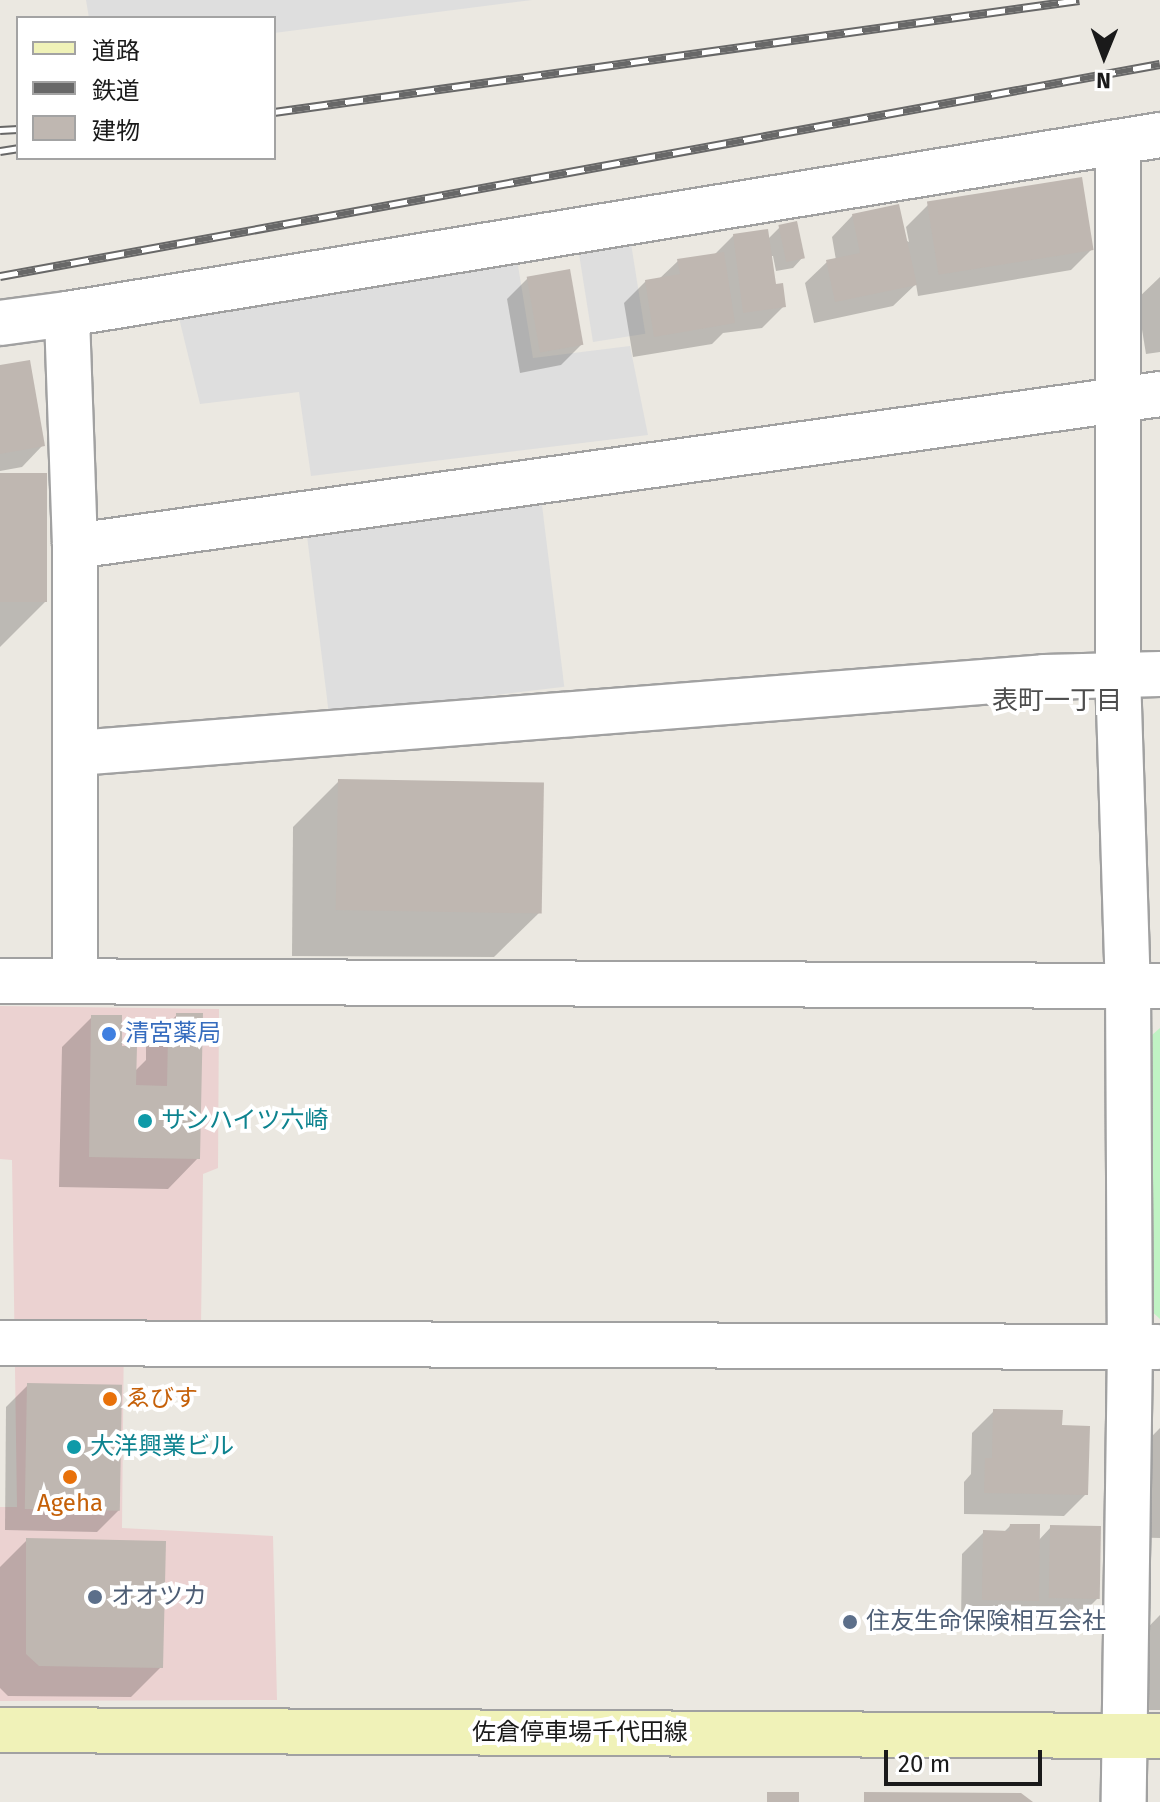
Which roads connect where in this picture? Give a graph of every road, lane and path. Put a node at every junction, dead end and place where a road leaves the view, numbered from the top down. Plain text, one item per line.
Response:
1 (1160, 135) edge
2 (1118, 142) junction
3 (67, 314) junction
4 (0, 323) edge
5 (1140, 397) edge
6 (75, 546) junction
7 (1139, 674) edge
8 (77, 753) junction
9 (0, 981) edge
10 (75, 981) junction
11 (1144, 985) edge
12 (0, 1343) edge
13 (1145, 1346) edge
14 (0, 1730) edge
15 (1142, 1736) edge
16 (1124, 1802) edge

1 - 2 street
2 - 3 street
2 - 5 street
3 - 4 street
3 - 6 street
5 - 6 street
5 - 7 street
6 - 8 street
7 - 8 street
7 - 11 street
8 - 10 street
9 - 10 street
10 - 11 street
11 - 13 street
12 - 13 street
13 - 15 street
14 - 15 main road, 佐倉停車場千代田線
15 - 16 street

